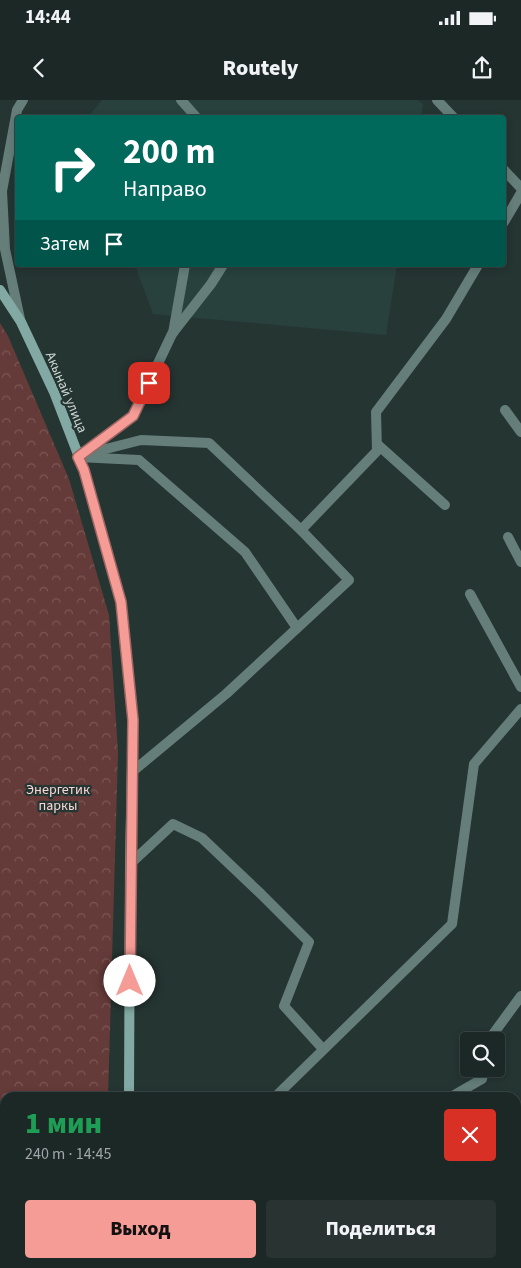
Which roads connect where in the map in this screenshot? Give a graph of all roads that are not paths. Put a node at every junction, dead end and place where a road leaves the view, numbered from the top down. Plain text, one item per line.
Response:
1 (23, 100) edge
2 (181, 100) edge
3 (437, 100) edge
4 (16, 115) edge
5 (194, 115) edge
6 (451, 115) edge
7 (15, 120) edge
8 (506, 172) edge
9 (1, 186) edge
10 (521, 188) edge
11 (521, 193) edge
12 (506, 219) edge
13 (185, 267) edge
14 (222, 267) edge
15 (477, 267) edge
16 (0, 290) edge
17 (21, 322) junction
18 (172, 334) junction
19 (505, 410) dead end
20 (521, 432) edge
21 (377, 444) junction
22 (78, 457) junction
23 (445, 505) dead end
24 (301, 530) junction
25 (508, 537) dead end
26 (521, 562) edge
27 (470, 594) dead end
28 (297, 628) junction
29 (521, 687) edge
30 (521, 710) edge
31 (132, 772) junction
32 (130, 864) junction
33 (521, 996) edge
34 (495, 1032) edge
35 (323, 1050) junction
36 (482, 1077) edge
37 (129, 1092) edge
38 (280, 1092) edge
39 (459, 1092) edge

1 - 4 street
2 - 5 street
3 - 6 street
7 - 9 street
8 - 10 street
9 - 17 street
11 - 12 street
13 - 18 street
14 - 18 street
15 - 21 street
16 - 17 main road, Акынай улица
17 - 22 main road, Акынай улица
18 - 22 street
19 - 20 street
21 - 23 street
21 - 24 street
22 - 24 street
22 - 28 street
22 - 31 main road, Акынай улица
24 - 28 street
25 - 26 street
27 - 29 street
28 - 31 street
30 - 35 street
31 - 32 main road, Акынай улица
32 - 35 street
32 - 37 main road, Акынай улица
33 - 34 street
35 - 38 street
36 - 39 street

